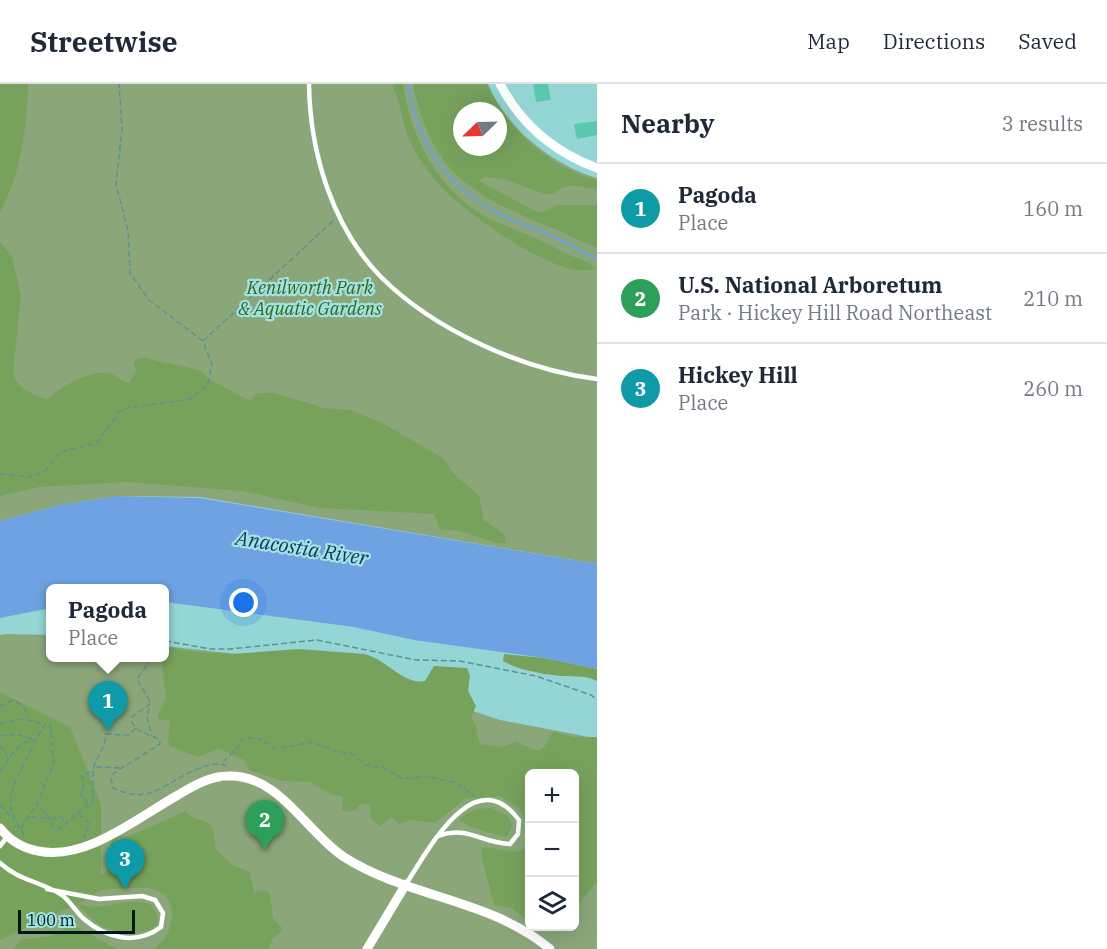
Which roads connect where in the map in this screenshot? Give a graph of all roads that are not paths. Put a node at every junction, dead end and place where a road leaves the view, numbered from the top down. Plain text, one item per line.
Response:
1 (309, 84) edge
2 (500, 84) edge
3 (597, 168) edge
4 (597, 379) edge
5 (0, 828) edge
6 (438, 836) junction
7 (7, 837) junction
8 (0, 846) edge
9 (0, 863) edge
10 (406, 884) junction
11 (47, 889) junction
12 (367, 949) edge
13 (550, 949) edge

1 - 4 lane
2 - 3 street
5 - 7 street
6 - 6 lane
6 - 10 lane
7 - 8 lane
7 - 10 street
9 - 11 lane
10 - 12 street
10 - 13 street
11 - 11 lane

